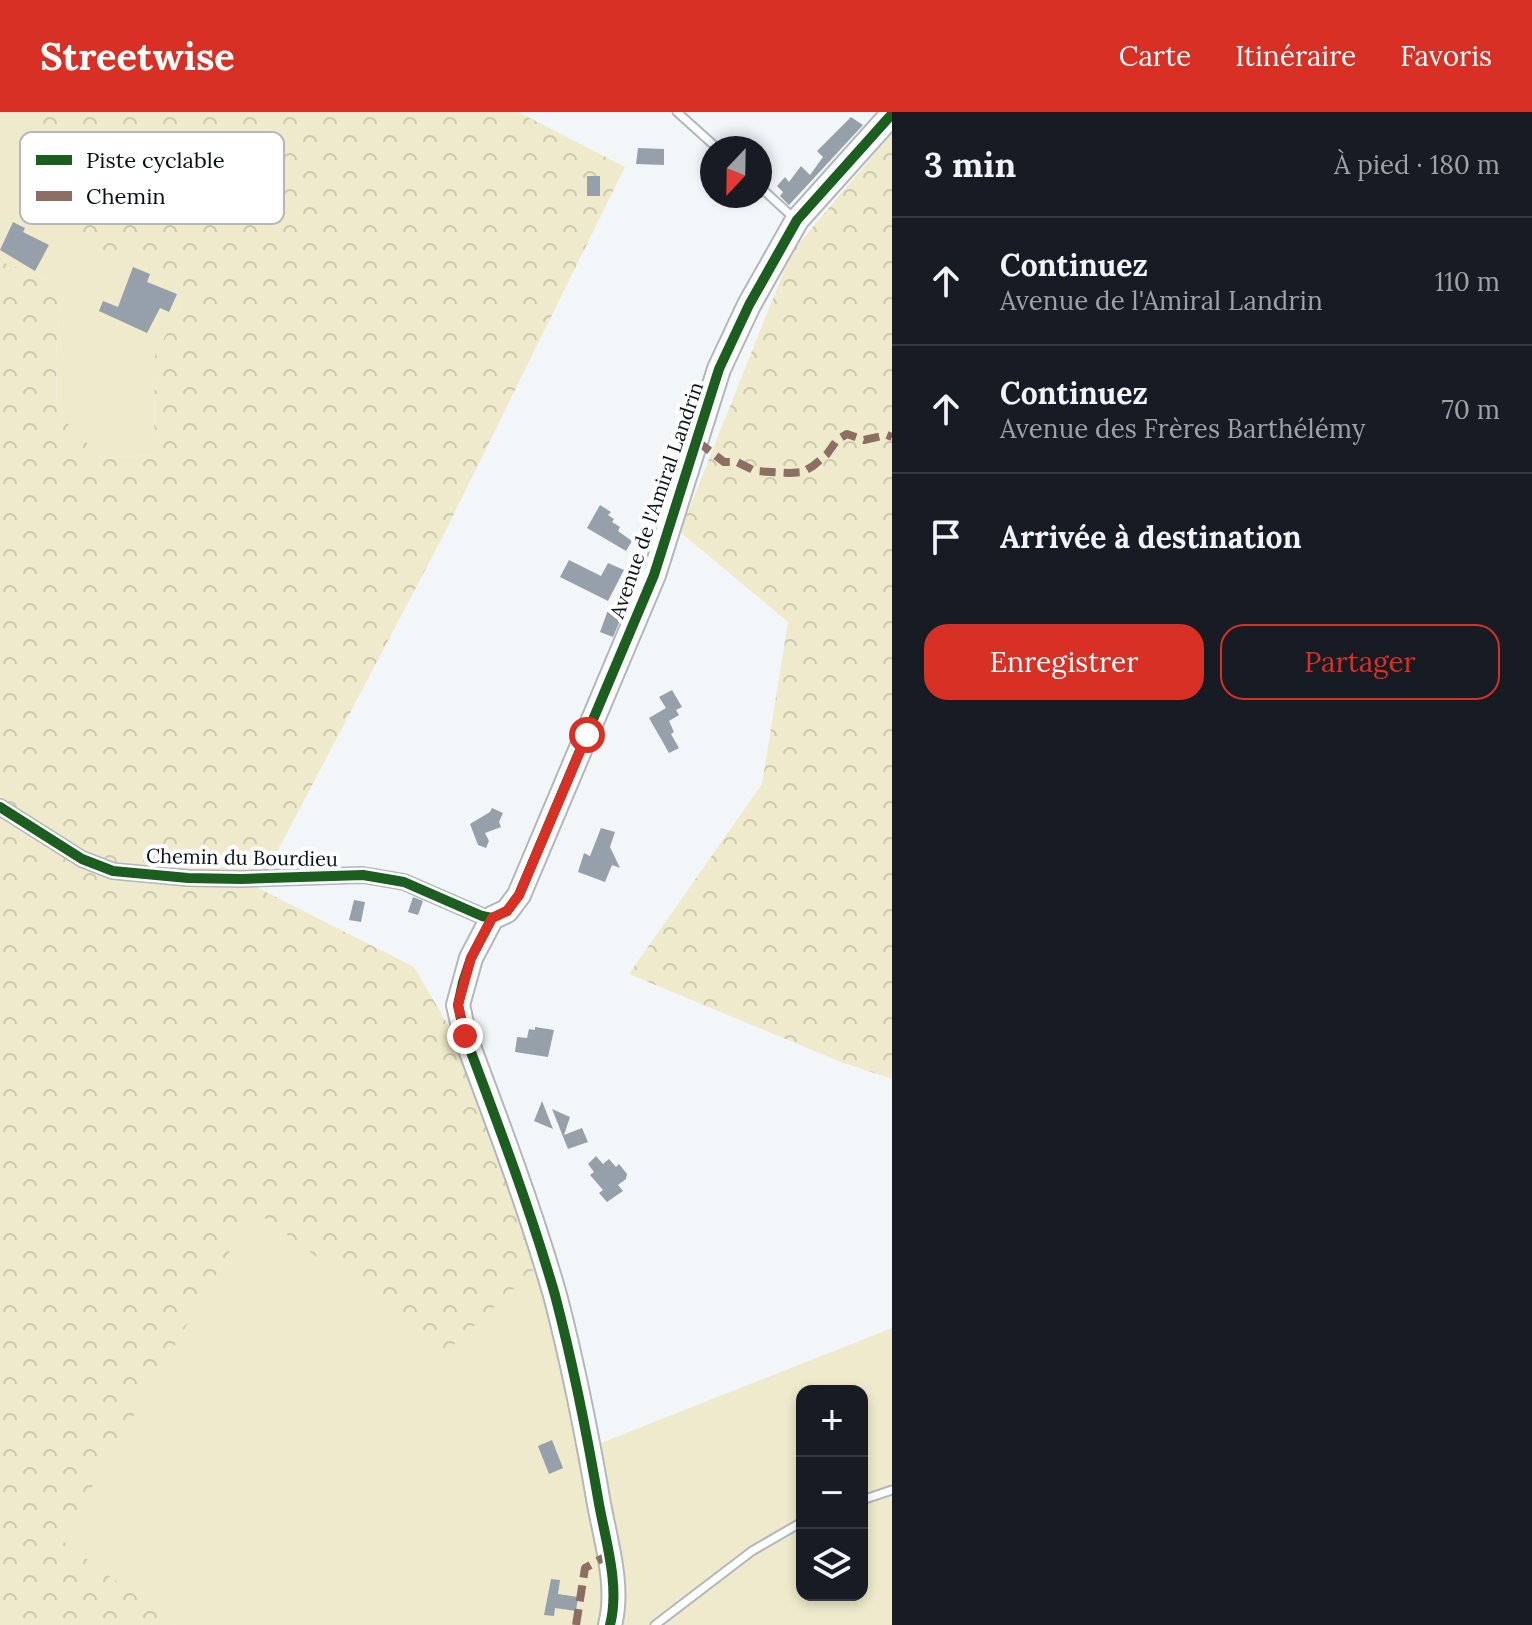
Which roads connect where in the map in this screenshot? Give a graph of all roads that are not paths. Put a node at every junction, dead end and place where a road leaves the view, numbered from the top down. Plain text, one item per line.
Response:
1 (677, 112) edge
2 (892, 114) edge
3 (704, 136) edge
4 (772, 198) edge
5 (797, 220) junction
6 (0, 807) edge
7 (492, 918) junction
8 (892, 1490) edge
9 (868, 1498) edge
10 (796, 1525) edge
11 (610, 1625) edge
12 (655, 1625) edge

1 - 3 lane
2 - 5 street, Avenue de l'Amiral Landrin
4 - 5 lane
5 - 7 street, Avenue de l'Amiral Landrin
6 - 7 street, Chemin du Bourdieu
7 - 11 street, Avenue de l'Amiral Landrin
8 - 9 lane
10 - 12 lane

